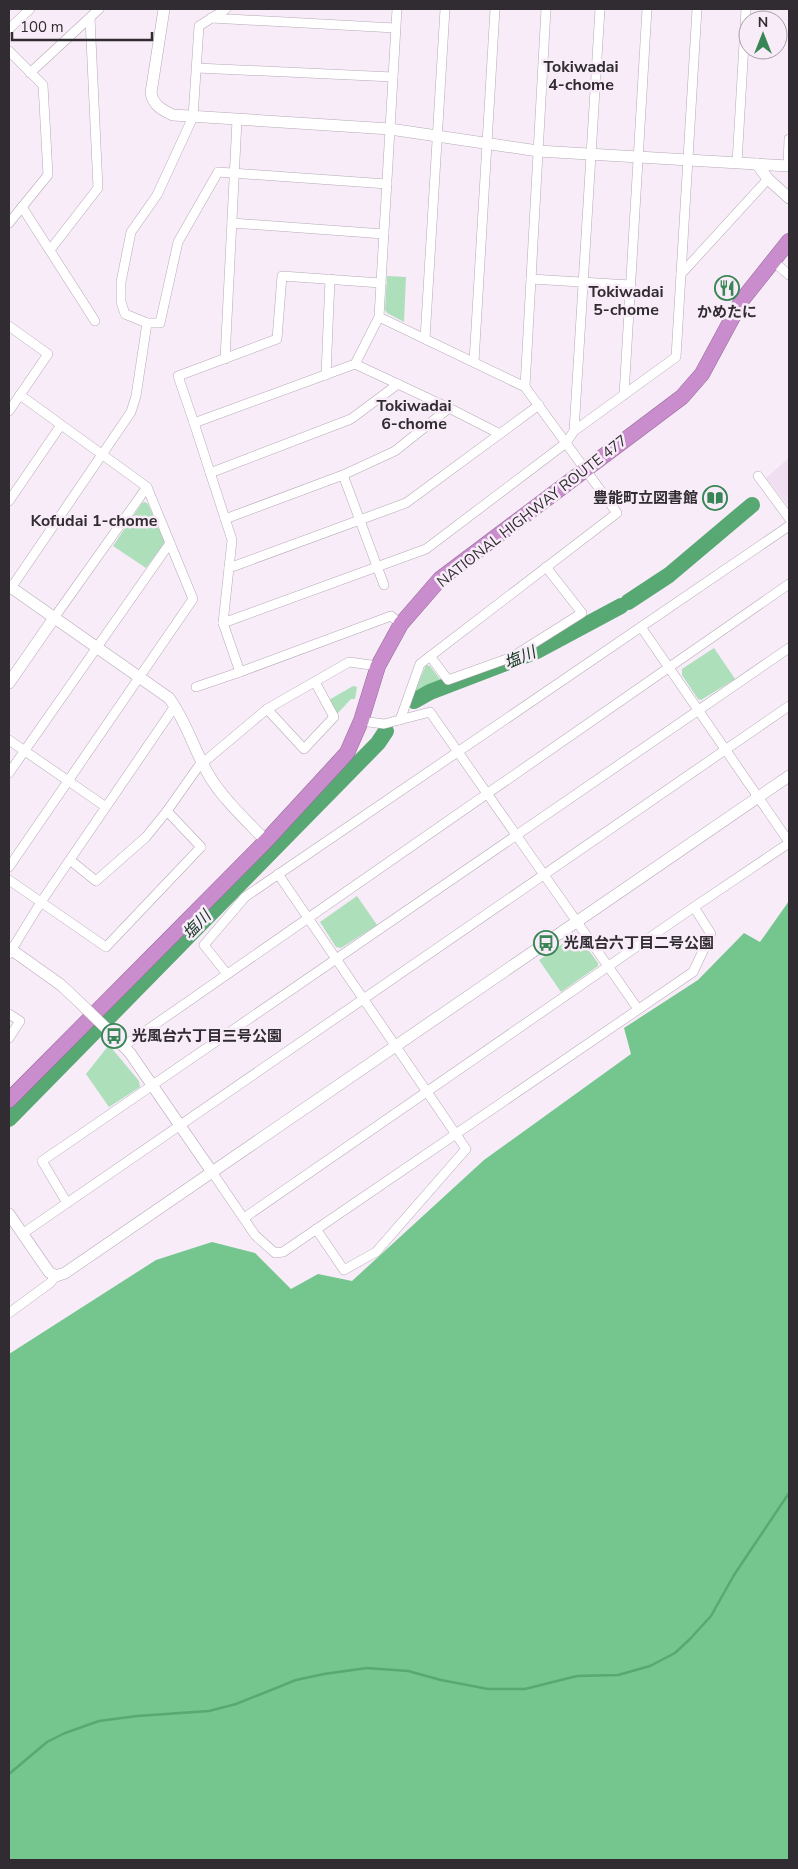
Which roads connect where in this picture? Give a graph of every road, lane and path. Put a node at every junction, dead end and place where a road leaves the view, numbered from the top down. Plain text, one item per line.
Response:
1 (30, 9) edge
2 (99, 9) edge
3 (164, 9) edge
4 (226, 9) edge
5 (396, 9) edge
6 (445, 9) edge
7 (495, 9) edge
8 (546, 9) edge
9 (600, 9) edge
10 (647, 9) edge
11 (697, 9) edge
12 (746, 9) edge
13 (90, 18) junction
14 (211, 18) junction
15 (395, 28) junction
16 (9, 29) edge
17 (9, 51) edge
18 (197, 68) junction
19 (30, 73) junction
20 (393, 77) junction
21 (193, 118) junction
22 (237, 120) junction
23 (390, 130) junction
24 (437, 136) junction
25 (789, 138) edge
26 (487, 144) junction
27 (538, 151) junction
28 (591, 154) junction
29 (638, 157) junction
30 (688, 160) junction
31 (737, 163) junction
32 (757, 164) junction
33 (789, 165) edge
34 (234, 173) junction
35 (768, 179) junction
36 (387, 184) junction
37 (789, 198) edge
38 (22, 207) junction
39 (9, 223) edge
40 (232, 223) junction
41 (384, 234) junction
42 (789, 241) edge
43 (50, 250) junction
44 (773, 261) junction
45 (681, 274) junction
46 (789, 274) edge
47 (330, 279) junction
48 (531, 279) junction
49 (583, 282) junction
50 (381, 283) junction
51 (630, 284) junction
52 (379, 317) junction
53 (95, 321) dead end
54 (147, 323) junction
55 (9, 326) edge
56 (425, 339) junction
57 (225, 359) junction
58 (474, 362) junction
59 (356, 364) junction
60 (326, 375) junction
61 (398, 384) junction
62 (525, 387) junction
63 (20, 395) junction
64 (624, 395) junction
65 (539, 405) junction
66 (449, 408) junction
67 (9, 411) edge
68 (194, 423) junction
69 (61, 425) junction
70 (574, 431) junction
71 (500, 434) junction
72 (566, 443) junction
73 (103, 455) junction
74 (586, 469) junction
75 (210, 472) junction
76 (343, 476) junction
77 (758, 476) dead end
78 (147, 486) junction
79 (9, 501) edge
80 (789, 518) edge
81 (225, 519) junction
82 (360, 520) junction
83 (789, 526) edge
84 (170, 543) junction
85 (546, 567) junction
86 (230, 568) junction
87 (377, 568) junction
88 (789, 584) edge
89 (384, 585) dead end
90 (10, 587) edge
91 (54, 618) junction
92 (222, 623) junction
93 (401, 624) junction
94 (641, 627) junction
95 (97, 647) junction
96 (789, 648) edge
97 (430, 656) junction
98 (378, 666) junction
99 (669, 668) junction
100 (240, 672) junction
101 (139, 677) junction
102 (315, 682) junction
103 (9, 683) edge
104 (196, 687) dead end
105 (175, 706) junction
106 (789, 706) edge
107 (268, 709) junction
108 (698, 710) junction
109 (400, 720) junction
110 (361, 721) junction
111 (9, 740) edge
112 (24, 750) junction
113 (726, 750) junction
114 (458, 752) junction
115 (203, 762) junction
116 (9, 773) edge
117 (789, 776) edge
118 (68, 781) junction
119 (487, 794) junction
120 (758, 797) junction
121 (106, 807) junction
122 (167, 811) junction
123 (516, 835) junction
124 (266, 841) junction
125 (789, 842) edge
126 (70, 860) junction
127 (9, 866) edge
128 (278, 874) junction
129 (544, 875) junction
130 (9, 880) edge
131 (41, 902) junction
132 (694, 907) junction
133 (308, 918) junction
134 (576, 922) junction
135 (10, 951) edge
136 (336, 959) junction
137 (607, 966) junction
138 (227, 974) junction
139 (363, 999) junction
140 (638, 1010) junction
141 (9, 1014) edge
142 (9, 1038) edge
143 (124, 1046) junction
144 (396, 1046) junction
145 (152, 1085) junction
146 (426, 1092) junction
147 (9, 1100) edge
148 (180, 1126) junction
149 (456, 1134) junction
150 (212, 1172) junction
151 (67, 1203) junction
152 (9, 1214) edge
153 (244, 1218) junction
154 (316, 1229) junction
155 (22, 1234) junction
156 (56, 1276) junction
157 (9, 1312) edge

1 - 16 street
2 - 13 street
3 - 21 street
4 - 14 street
5 - 15 street
6 - 24 street
7 - 26 street
8 - 27 street
9 - 28 street
10 - 29 street
11 - 30 street
12 - 31 street
13 - 19 street
13 - 43 street
14 - 15 street
14 - 18 street
15 - 20 street
17 - 19 street
18 - 20 street
18 - 21 street
19 - 38 street
20 - 23 street
21 - 22 street
21 - 54 street
22 - 23 street
22 - 34 street
23 - 24 street
23 - 36 street
24 - 26 street
24 - 56 street
25 - 33 street
26 - 27 street
26 - 58 street
27 - 28 street
27 - 48 street
28 - 29 street
28 - 49 street
29 - 30 street
29 - 51 street
30 - 31 street
30 - 45 street
31 - 32 street
32 - 33 street
32 - 35 street
34 - 36 street
34 - 40 street
34 - 54 street
35 - 37 street
35 - 45 street
36 - 41 street
38 - 39 street
38 - 43 street
40 - 41 street
40 - 57 street
41 - 50 street
42 - 44 highway, NATIONAL HIGHWAY ROUTE 477
43 - 53 street
44 - 46 street
44 - 74 highway, NATIONAL HIGHWAY ROUTE 477
45 - 64 street
47 - 50 street
47 - 57 street
47 - 60 street
48 - 49 street
48 - 62 street
49 - 51 street
49 - 70 street
50 - 52 street
51 - 64 street
52 - 56 street
52 - 59 street
54 - 73 street
55 - 63 street
56 - 58 street
57 - 68 street
58 - 62 street
59 - 60 street
59 - 61 street
60 - 68 street
61 - 66 street
61 - 75 street
62 - 65 street
63 - 67 street
63 - 69 street
64 - 70 street
65 - 71 street
65 - 72 street
66 - 71 street
66 - 76 street
68 - 75 street
69 - 73 street
69 - 79 street
70 - 72 street
71 - 82 street
72 - 74 street
72 - 87 street
73 - 78 street
73 - 90 street
74 - 85 street
74 - 93 highway, NATIONAL HIGHWAY ROUTE 477
75 - 81 street
76 - 81 street
76 - 82 street
77 - 80 street
78 - 84 street
78 - 91 street
81 - 86 street
82 - 86 street
82 - 87 street
83 - 94 street
84 - 95 street
84 - 101 street
85 - 97 street
85 - 97 street
86 - 92 street
87 - 89 street
87 - 92 street
88 - 99 street
90 - 91 street
91 - 95 street
91 - 103 street
92 - 100 street
93 - 98 highway, NATIONAL HIGHWAY ROUTE 477
93 - 100 street
94 - 99 street
94 - 114 street
95 - 101 street
95 - 112 street
96 - 108 street
97 - 109 street
98 - 102 street
98 - 110 highway, NATIONAL HIGHWAY ROUTE 477
99 - 108 street
99 - 119 street
100 - 104 street
101 - 105 street
101 - 118 street
102 - 107 street
102 - 107 street
105 - 115 street
105 - 121 street
106 - 113 street
107 - 115 street
108 - 113 street
108 - 123 street
109 - 110 street
109 - 114 street
110 - 124 highway, NATIONAL HIGHWAY ROUTE 477
111 - 112 street
112 - 116 street
112 - 118 street
113 - 120 street
113 - 129 street
114 - 119 street
114 - 128 street
115 - 122 street
115 - 124 street
117 - 120 street
118 - 121 street
118 - 127 street
119 - 123 street
119 - 133 street
120 - 125 street
120 - 134 street
121 - 126 street
122 - 126 street
122 - 131 street
123 - 129 street
123 - 136 street
124 - 147 highway, NATIONAL HIGHWAY ROUTE 477
125 - 132 street
126 - 131 street
128 - 133 street
128 - 138 street
129 - 134 street
129 - 139 street
130 - 131 street
131 - 135 street
132 - 137 street
132 - 140 street
133 - 136 street
133 - 138 street
134 - 137 street
134 - 144 street
135 - 143 street, bridge
136 - 139 street
136 - 145 street
137 - 140 street
137 - 146 street
138 - 143 street
139 - 144 street
139 - 148 street
140 - 149 street
141 - 142 street
143 - 145 street
144 - 146 street
144 - 150 street
145 - 148 street
145 - 151 street
146 - 149 street
146 - 153 street
148 - 150 street
148 - 151 street
149 - 154 street
149 - 154 street
150 - 153 street
150 - 156 street
151 - 155 street
152 - 155 street
153 - 154 street
155 - 156 street
156 - 157 street

